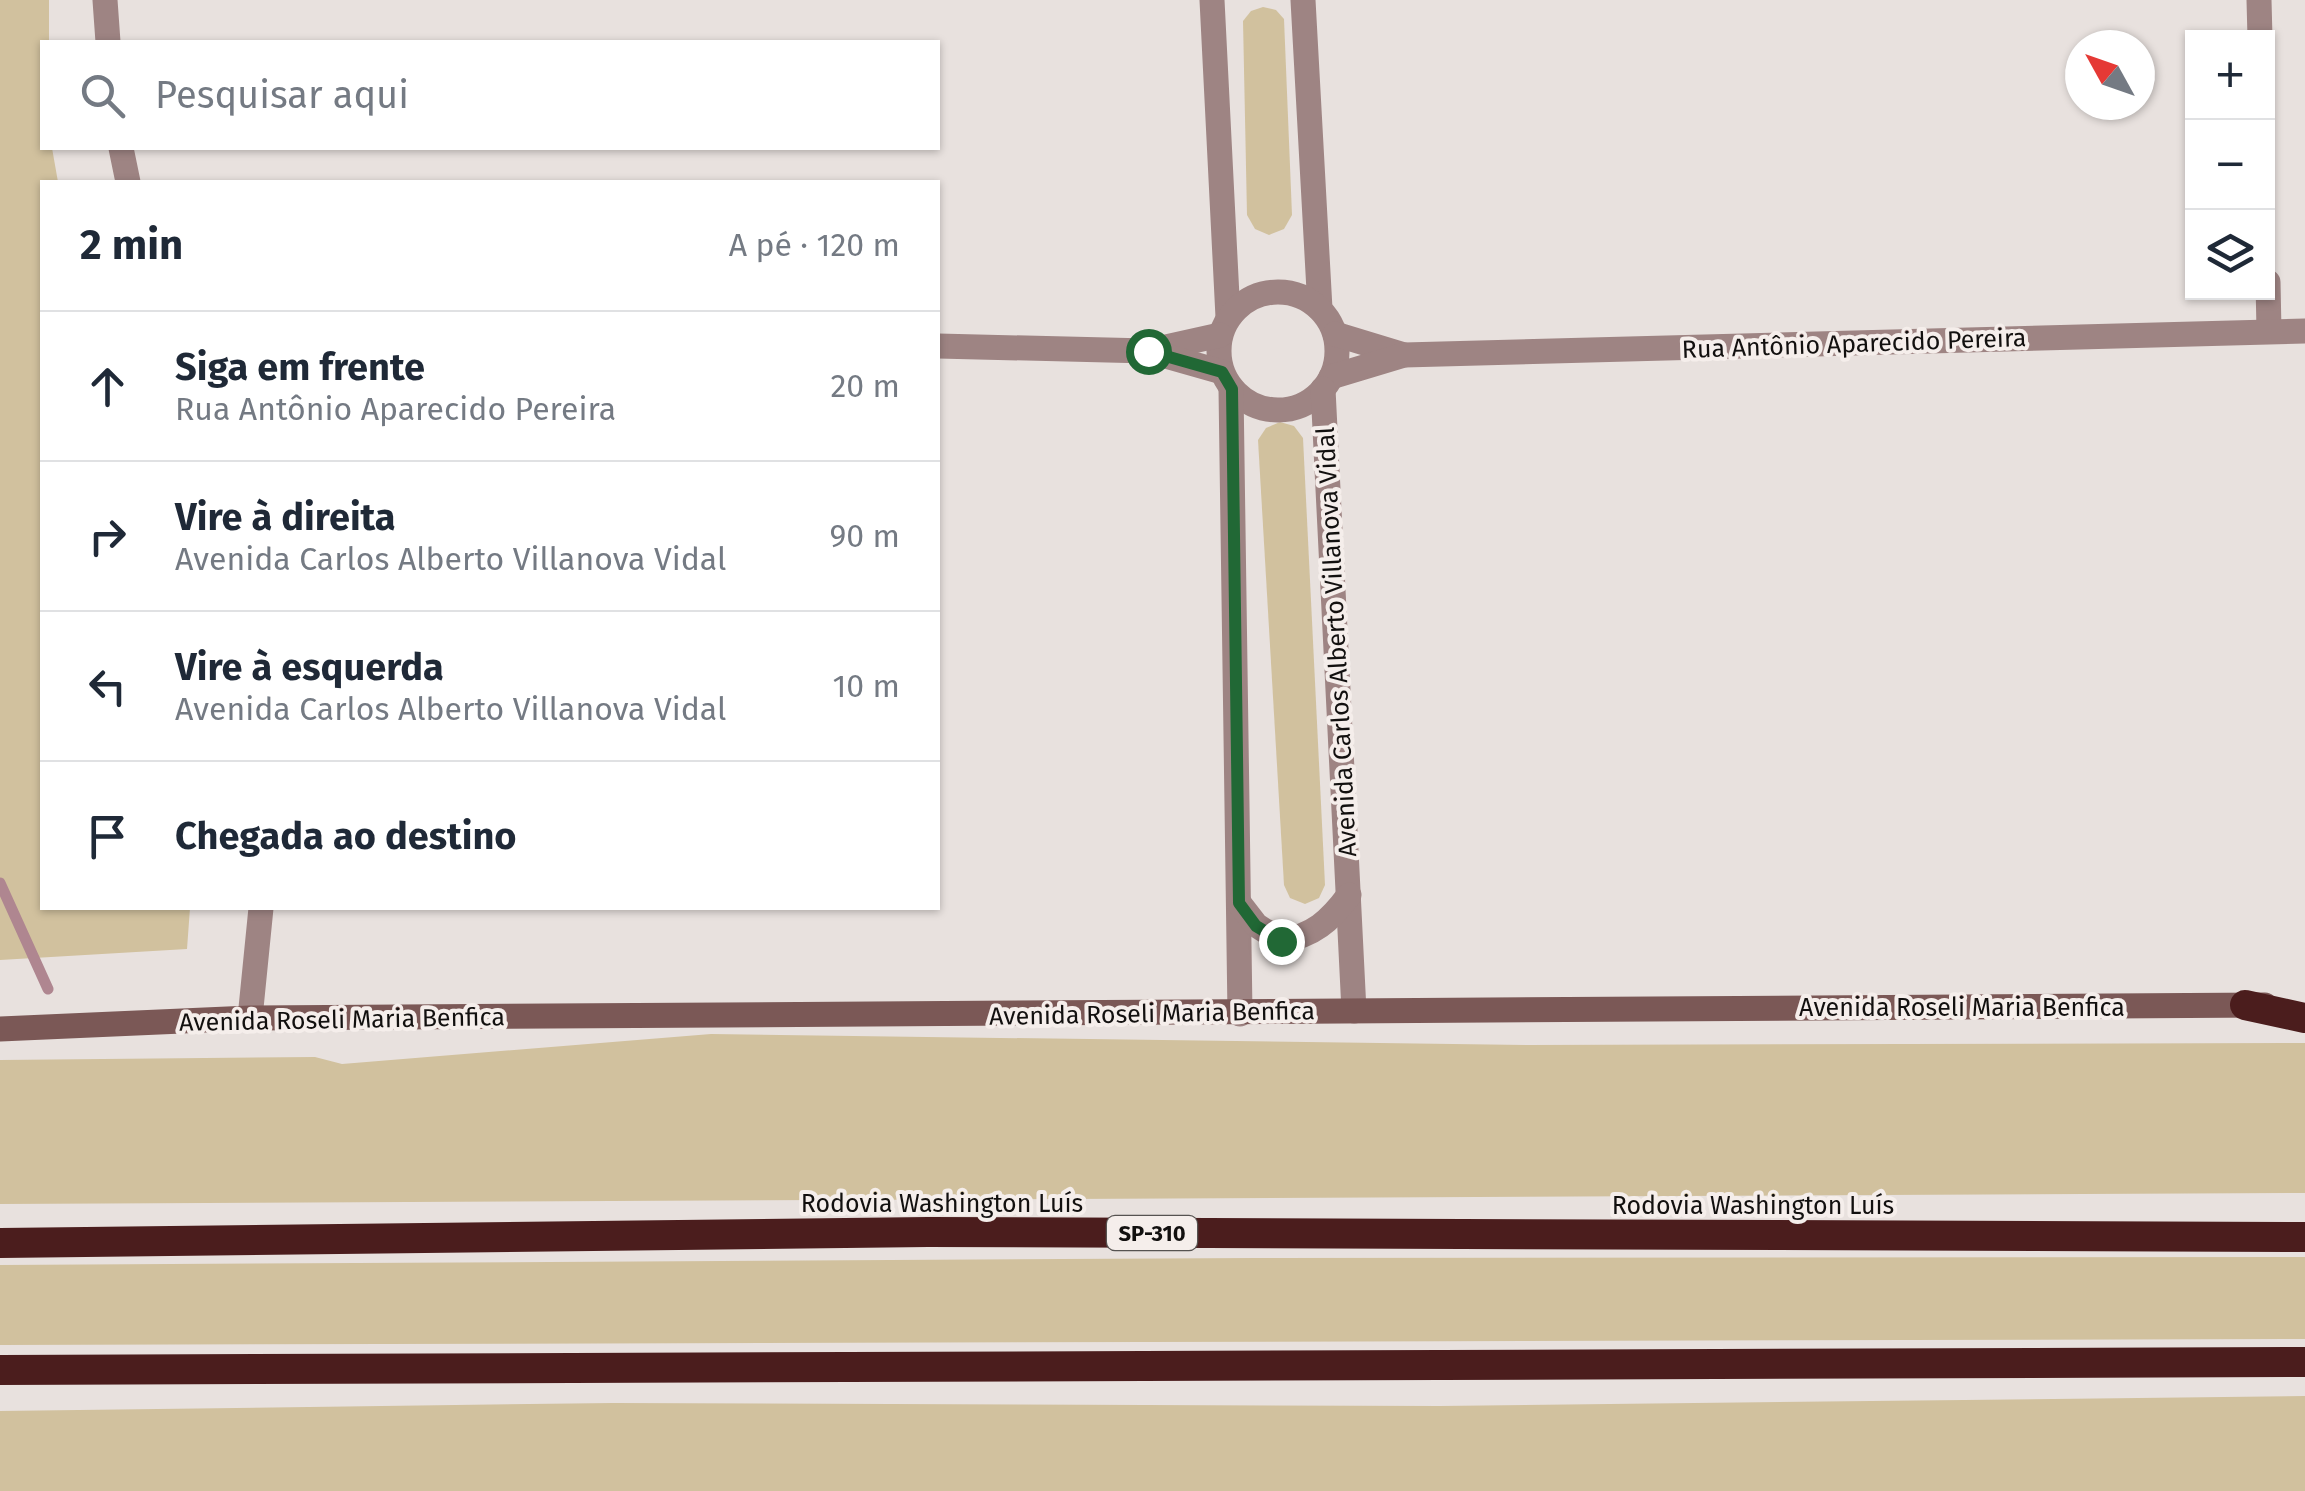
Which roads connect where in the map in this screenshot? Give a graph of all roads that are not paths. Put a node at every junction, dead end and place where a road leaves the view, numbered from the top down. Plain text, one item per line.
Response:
1 (105, 0) edge
2 (1212, 0) edge
3 (1303, 0) edge
4 (2259, 0) edge
5 (2260, 30) edge
6 (108, 40) edge
7 (120, 150) edge
8 (128, 180) edge
9 (2268, 300) edge
10 (1320, 309) junction
11 (1224, 326) junction
12 (2269, 332) junction
13 (2305, 332) edge
14 (1334, 334) junction
15 (940, 346) edge
16 (1148, 351) junction
17 (1404, 355) junction
18 (1227, 380) junction
19 (1327, 383) junction
20 (1348, 895) junction
21 (1239, 903) junction
22 (261, 910) edge
23 (2245, 1006) junction
24 (2305, 1006) edge
25 (1354, 1010) junction
26 (1240, 1014) junction
27 (250, 1018) junction
28 (2305, 1018) edge
29 (0, 1029) edge
30 (2305, 1237) edge
31 (0, 1243) edge
32 (2028, 1362) junction
33 (2305, 1362) edge
34 (0, 1370) edge
35 (2305, 1377) edge

1 - 6 street
2 - 11 street
3 - 10 street
4 - 5 street
7 - 8 street
9 - 12 street
10 - 11 street
10 - 14 street
11 - 16 street
11 - 18 street
12 - 13 street, Rua Antônio Aparecido Pereira
12 - 17 street, Rua Antônio Aparecido Pereira
14 - 17 street, Rua Antônio Aparecido Pereira
14 - 19 street
15 - 16 street
16 - 18 street
17 - 19 street, Rua Antônio Aparecido Pereira
18 - 19 street
18 - 21 street
19 - 20 street, Avenida Carlos Alberto Villanova Vidal
20 - 21 street
20 - 25 street, Avenida Carlos Alberto Villanova Vidal
21 - 26 street
22 - 27 street
23 - 24 main road, Avenida Roseli Maria Benfica
23 - 25 main road, Avenida Roseli Maria Benfica
23 - 28 highway
25 - 26 main road, Avenida Roseli Maria Benfica
26 - 27 main road, Avenida Roseli Maria Benfica
27 - 29 main road, Avenida Roseli Maria Benfica
30 - 31 highway, Rodovia Washington Luís / SP-310
32 - 33 highway
32 - 34 highway
32 - 35 highway

